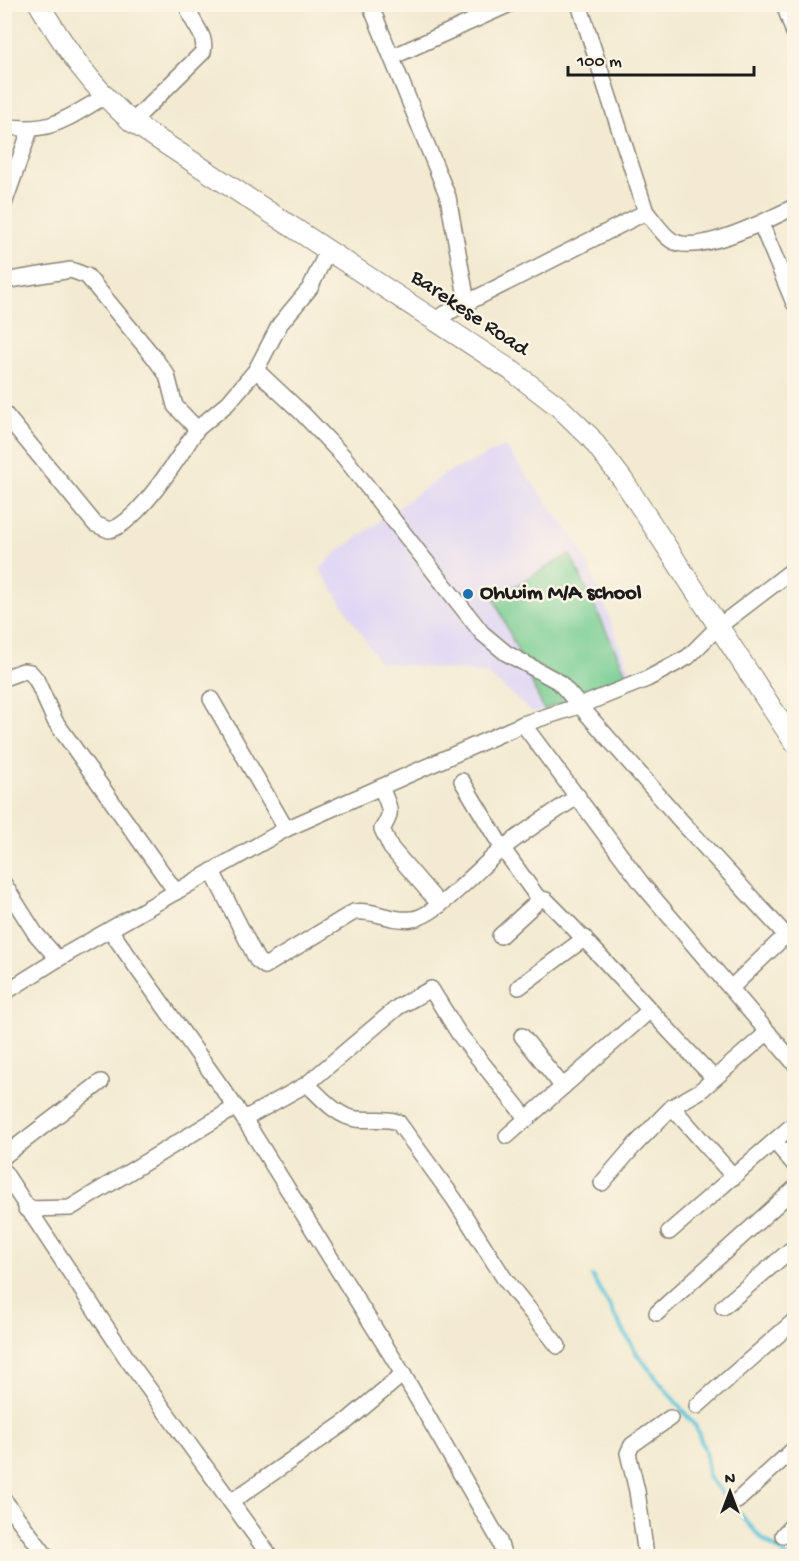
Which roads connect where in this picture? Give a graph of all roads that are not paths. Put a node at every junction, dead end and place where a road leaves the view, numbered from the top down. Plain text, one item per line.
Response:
1 (39, 4) edge
2 (370, 4) edge
3 (510, 4) edge
4 (579, 4) edge
5 (784, 4) edge
6 (188, 5) edge
7 (795, 33) edge
8 (392, 57) junction
9 (104, 97) junction
10 (132, 122) junction
11 (4, 126) edge
12 (30, 130) junction
13 (4, 204) edge
14 (795, 207) edge
15 (646, 212) junction
16 (761, 224) junction
17 (328, 250) junction
18 (4, 281) edge
19 (467, 302) junction
20 (795, 303) edge
21 (435, 319) junction
22 (256, 370) junction
23 (4, 413) edge
24 (197, 429) junction
25 (795, 569) edge
26 (718, 627) junction
27 (4, 678) edge
28 (211, 699) dead end
29 (582, 705) junction
30 (523, 724) junction
31 (795, 742) edge
32 (462, 781) dead end
33 (381, 787) junction
34 (578, 796) junction
35 (286, 829) junction
36 (503, 849) junction
37 (212, 871) junction
38 (4, 884) edge
39 (176, 892) junction
40 (538, 898) junction
41 (440, 904) junction
42 (110, 930) junction
43 (500, 936) dead end
44 (585, 938) junction
45 (790, 939) edge
46 (58, 959) junction
47 (519, 987) dead end
48 (732, 987) junction
49 (4, 993) edge
50 (649, 1011) junction
51 (768, 1032) junction
52 (522, 1036) dead end
53 (795, 1063) edge
54 (714, 1078) junction
55 (101, 1082) dead end
56 (307, 1084) junction
57 (563, 1087) junction
58 (672, 1107) junction
59 (240, 1113) junction
60 (527, 1119) junction
61 (795, 1124) edge
62 (507, 1136) dead end
63 (775, 1142) junction
64 (4, 1155) edge
65 (795, 1164) edge
66 (4, 1172) edge
67 (734, 1177) junction
68 (602, 1183) dead end
69 (795, 1189) edge
70 (26, 1209) junction
71 (669, 1232) dead end
72 (795, 1247) edge
73 (723, 1307) dead end
74 (657, 1313) dead end
75 (795, 1321) edge
76 (558, 1346) dead end
77 (403, 1374) junction
78 (697, 1406) dead end
79 (670, 1418) dead end
80 (795, 1449) edge
81 (4, 1500) edge
82 (737, 1501) dead end
83 (231, 1502) junction
84 (795, 1523) edge
85 (783, 1535) dead end
86 (46, 1557) edge
87 (270, 1557) edge
88 (504, 1557) edge
89 (646, 1557) edge

1 - 9 main road, Barekese Road
2 - 8 street
3 - 8 street
4 - 15 street
5 - 7 street
6 - 10 street
8 - 19 street
9 - 10 main road, Barekese Road
9 - 12 street
10 - 17 main road, Barekese Road
11 - 12 street
12 - 13 street
14 - 16 street
15 - 16 street
15 - 19 street
16 - 20 street
17 - 21 main road, Barekese Road
17 - 22 street
18 - 24 street
19 - 21 street
21 - 26 main road, Barekese Road
22 - 24 street
22 - 29 street
23 - 24 street
25 - 26 street
26 - 29 street
26 - 31 main road, Barekese Road
27 - 39 street
28 - 35 street
29 - 30 street
29 - 45 street
30 - 33 street
30 - 34 street
32 - 36 street
33 - 35 street
33 - 41 street
34 - 36 street
34 - 48 street
35 - 37 street
36 - 40 street
36 - 41 street
37 - 39 street
37 - 41 street
38 - 46 street
39 - 42 street
40 - 43 street
40 - 44 street
42 - 46 street
42 - 59 street
44 - 47 street
44 - 50 street
45 - 48 street
46 - 49 street
48 - 51 street
50 - 54 street
50 - 57 street
51 - 53 street
51 - 54 street
52 - 57 street
54 - 58 street
55 - 64 street
56 - 59 street
56 - 60 street
56 - 76 street
57 - 60 street
58 - 67 street
58 - 68 street
59 - 70 street
59 - 77 street
60 - 62 street
61 - 63 street
63 - 65 street
63 - 67 street
66 - 70 street
67 - 71 street
69 - 74 street
70 - 83 street
72 - 73 street
75 - 78 street
77 - 83 street
77 - 88 street
79 - 89 street
80 - 82 street
81 - 86 street
83 - 87 street
84 - 85 street

